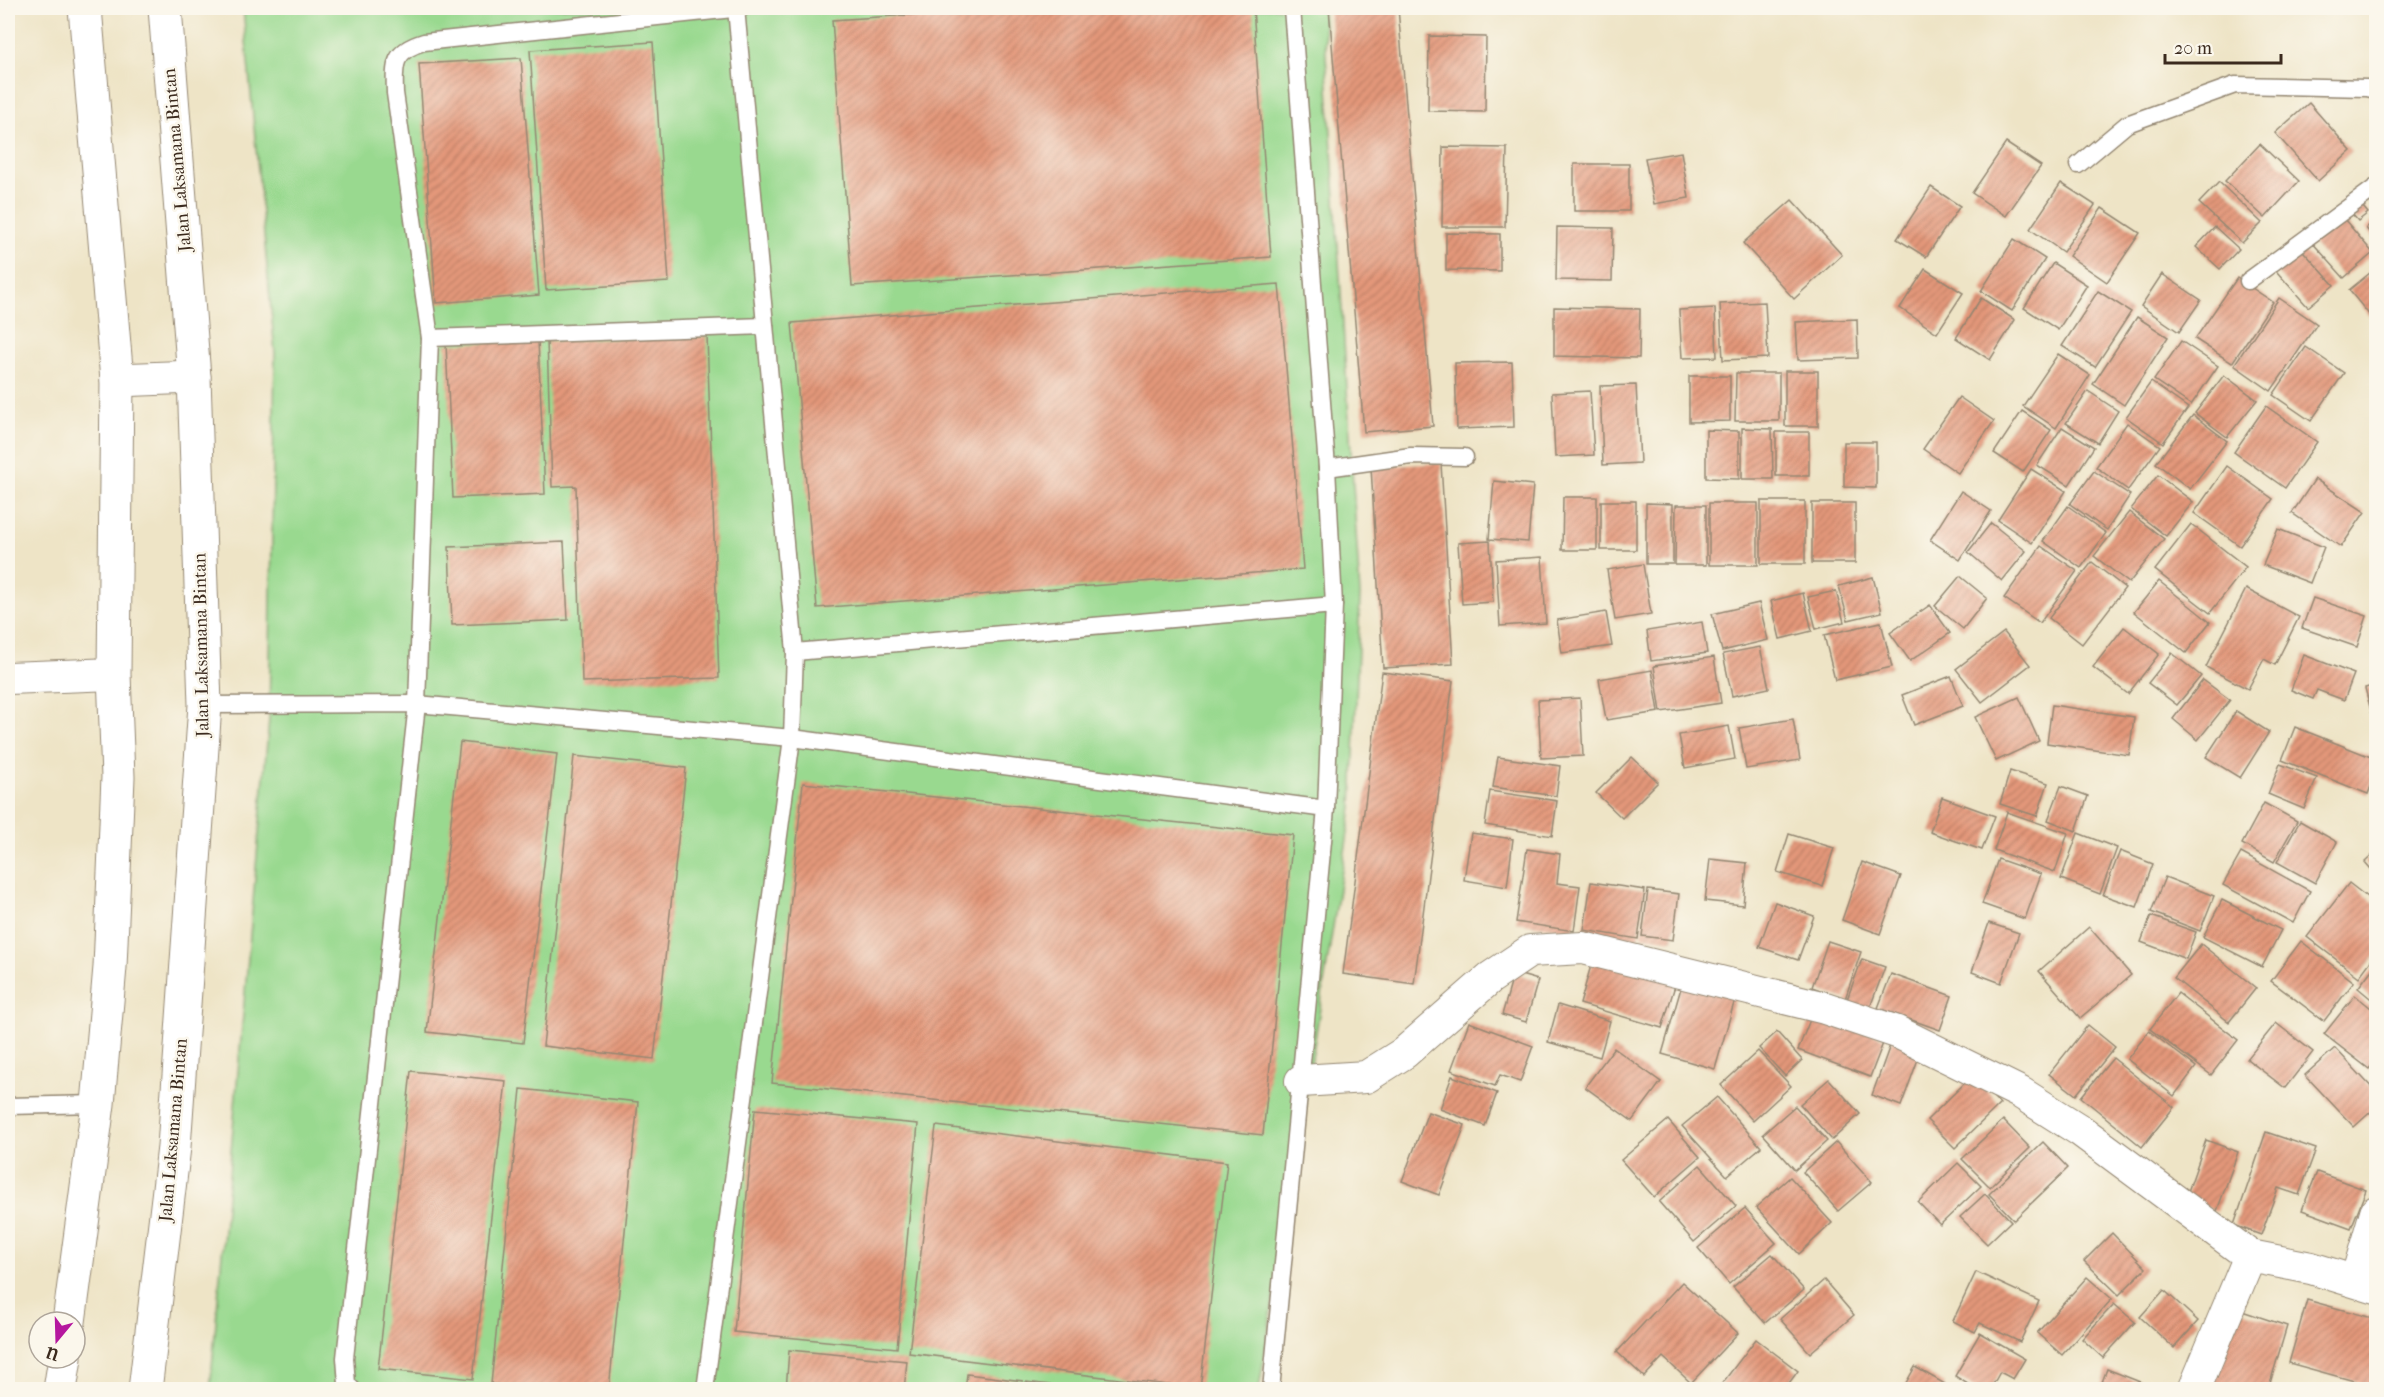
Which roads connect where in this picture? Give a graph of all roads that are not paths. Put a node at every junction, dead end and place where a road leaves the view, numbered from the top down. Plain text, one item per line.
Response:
1 (85, 8) edge
2 (165, 8) edge
3 (736, 8) edge
4 (742, 8) edge
5 (1292, 8) edge
6 (2376, 90) edge
7 (2078, 165) dead end
8 (2376, 187) edge
9 (2248, 281) dead end
10 (765, 326) junction
11 (430, 338) junction
12 (194, 377) junction
13 (117, 380) junction
14 (1465, 457) dead end
15 (1327, 468) junction
16 (1334, 605) junction
17 (795, 652) junction
18 (114, 674) junction
19 (8, 678) edge
20 (417, 704) junction
21 (205, 705) junction
22 (792, 738) junction
23 (1326, 809) junction
24 (1301, 1081) junction
25 (98, 1104) junction
26 (8, 1106) edge
27 (2376, 1212) edge
28 (2250, 1256) junction
29 (2366, 1285) edge
30 (71, 1310) edge
31 (63, 1370) edge
32 (60, 1389) edge
33 (145, 1389) edge
34 (352, 1389) edge
35 (705, 1389) edge
36 (1270, 1389) edge
37 (2194, 1389) edge

1 - 13 main road
2 - 12 main road, Jalan Laksamana Bintan
3 - 4 lane
3 - 10 lane
3 - 11 lane
5 - 15 lane
6 - 7 lane
8 - 9 lane
10 - 11 lane
10 - 17 lane
11 - 20 lane
12 - 13 main road
12 - 21 main road, Jalan Laksamana Bintan
13 - 18 main road
14 - 15 lane
15 - 16 lane
16 - 17 lane
16 - 23 lane
17 - 22 lane
18 - 19 street
18 - 25 main road
20 - 21 lane
20 - 22 lane
20 - 34 lane
21 - 33 main road, Jalan Laksamana Bintan
22 - 23 lane
22 - 35 lane
23 - 24 lane
24 - 28 street
24 - 36 lane
25 - 26 lane
25 - 30 main road
27 - 29 street
28 - 29 street
28 - 37 street
31 - 32 main road

